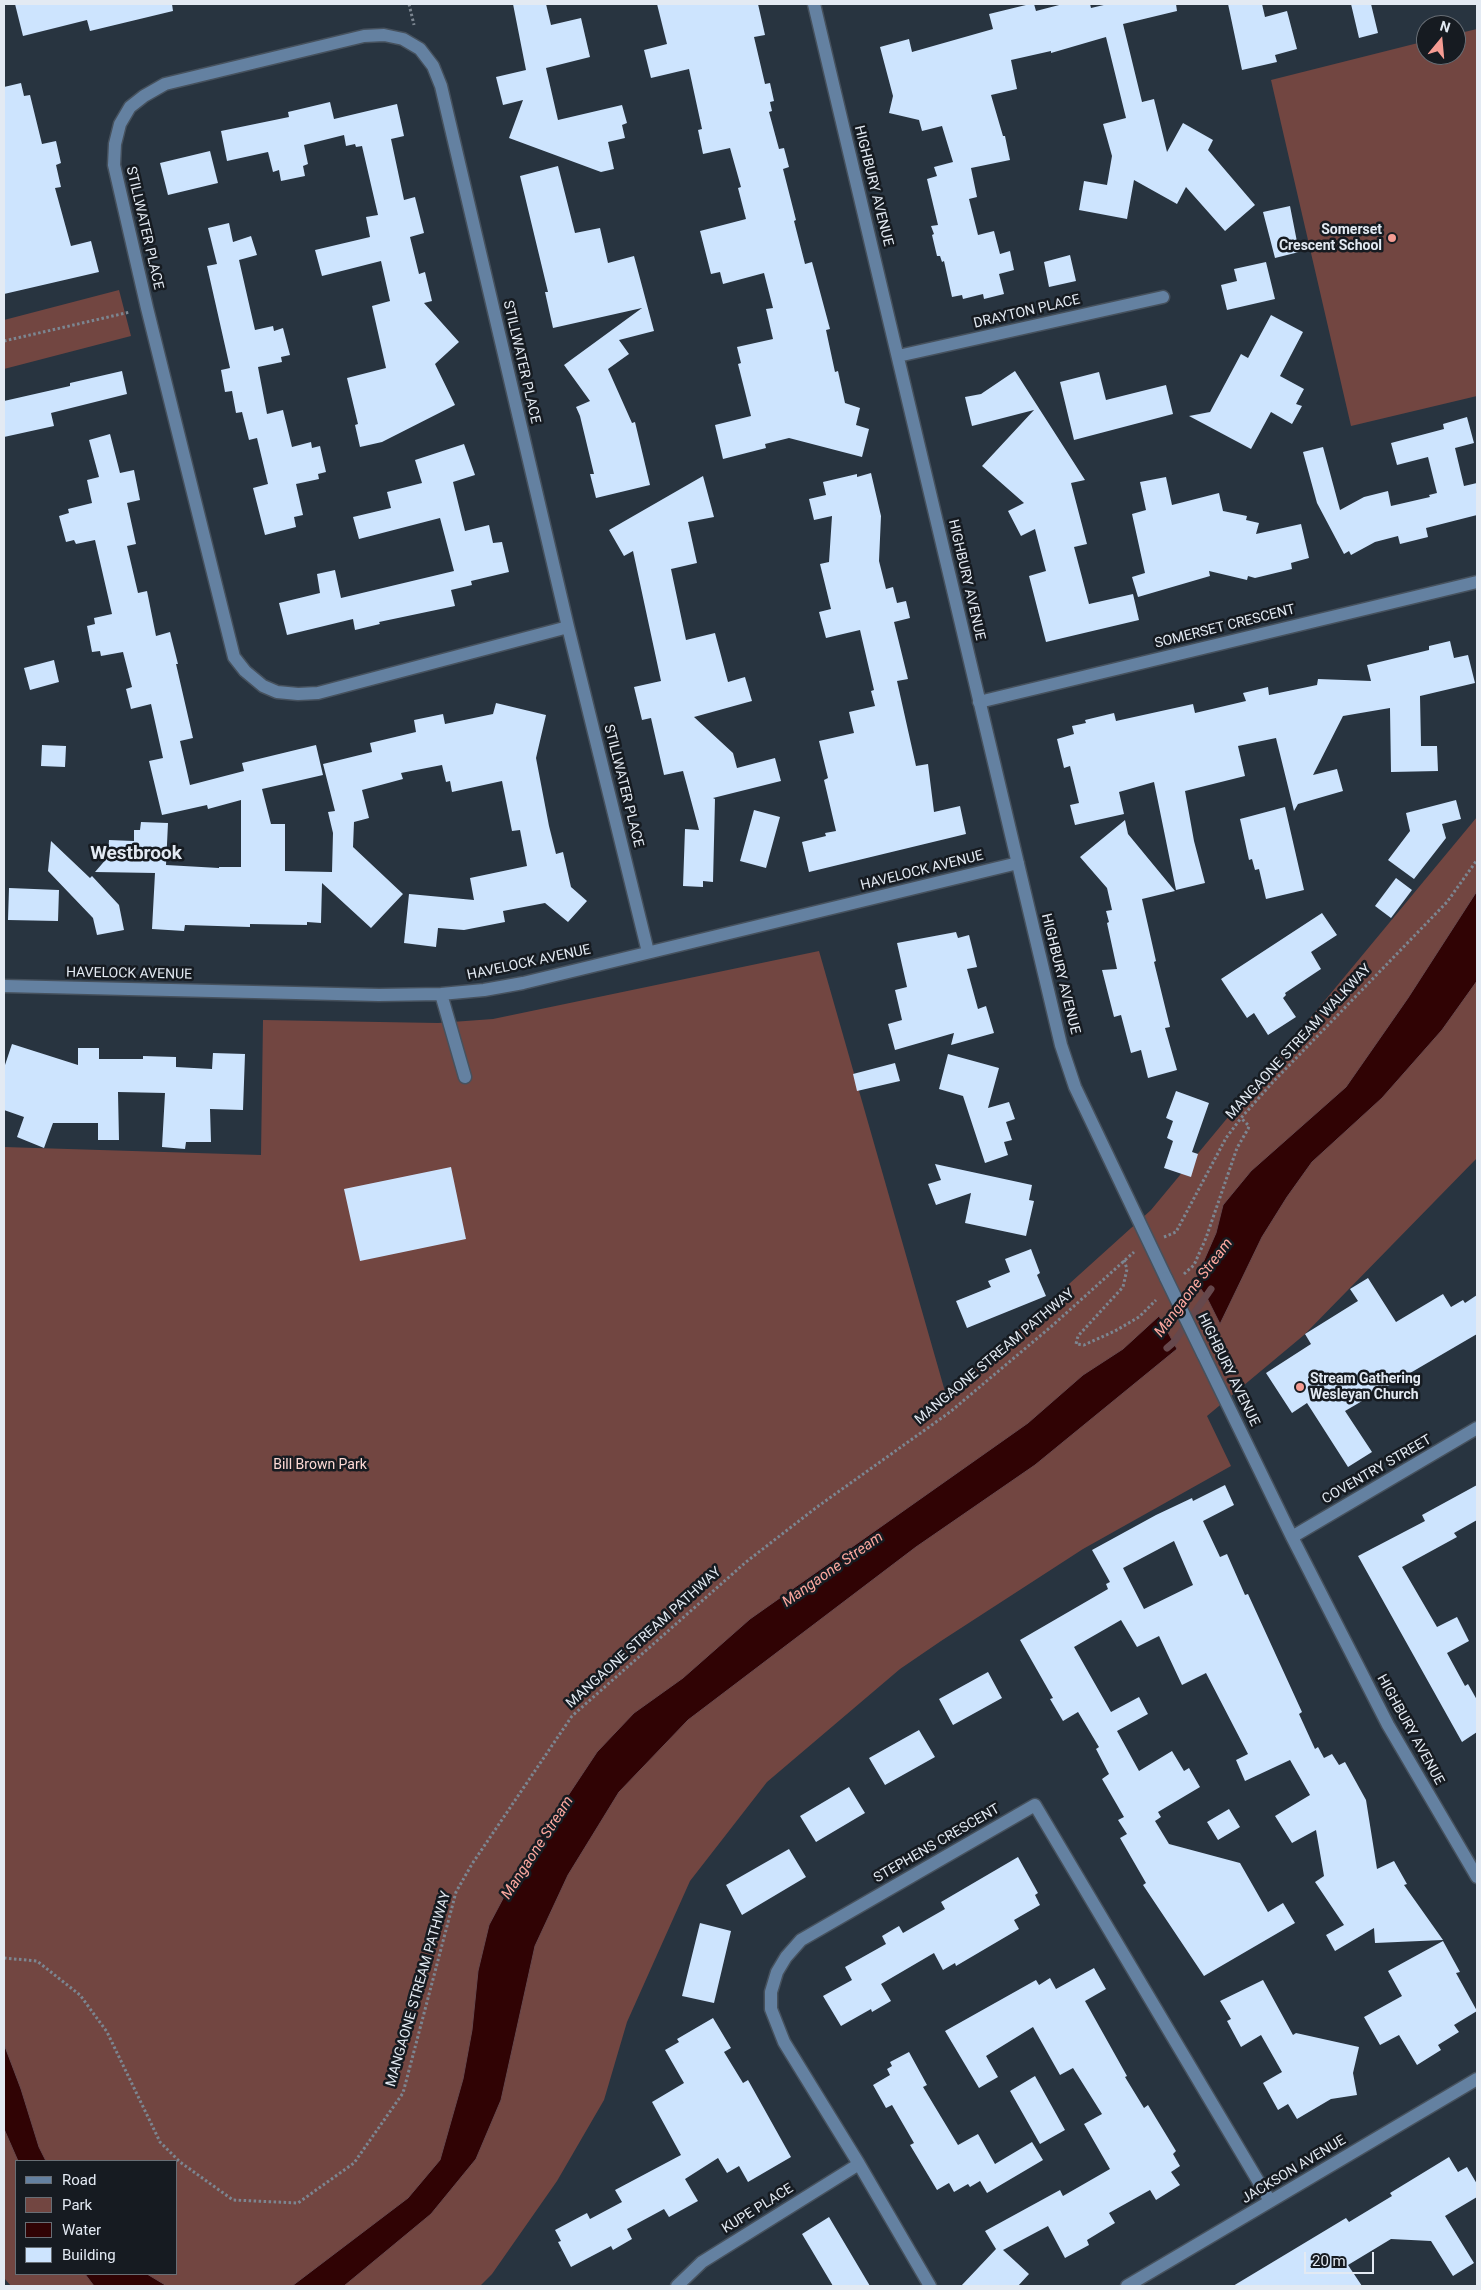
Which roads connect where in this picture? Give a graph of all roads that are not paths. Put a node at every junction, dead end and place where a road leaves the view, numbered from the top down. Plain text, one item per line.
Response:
1 (814, 4) edge
2 (1163, 297) dead end
3 (898, 356) junction
4 (1477, 582) edge
5 (568, 627) junction
6 (979, 702) junction
7 (1018, 863) junction
8 (648, 952) junction
9 (4, 986) edge
10 (441, 994) junction
11 (465, 1077) dead end
12 (1477, 1428) edge
13 (1292, 1537) junction
14 (1477, 1877) edge
15 (1477, 2079) edge
16 (859, 2164) junction
17 (1270, 2201) junction
18 (677, 2286) edge
19 (930, 2286) edge
20 (1127, 2286) edge

1 - 3 street, HIGHBURY AVENUE
2 - 3 street, DRAYTON PLACE
3 - 6 street, HIGHBURY AVENUE
4 - 6 street, SOMERSET CRESCENT
5 - 5 street, STILLWATER PLACE
5 - 8 street, STILLWATER PLACE
6 - 7 street, HIGHBURY AVENUE
7 - 8 street, HAVELOCK AVENUE
7 - 13 street, HIGHBURY AVENUE, bridge
8 - 10 street, HAVELOCK AVENUE
9 - 10 street, HAVELOCK AVENUE
10 - 11 street
12 - 13 street, COVENTRY STREET
13 - 14 street, HIGHBURY AVENUE
15 - 17 street, JACKSON AVENUE
16 - 17 street, STEPHENS CRESCENT
16 - 18 street, KUPE PLACE
16 - 19 street, STEPHENS CRESCENT
17 - 20 street, JACKSON AVENUE

